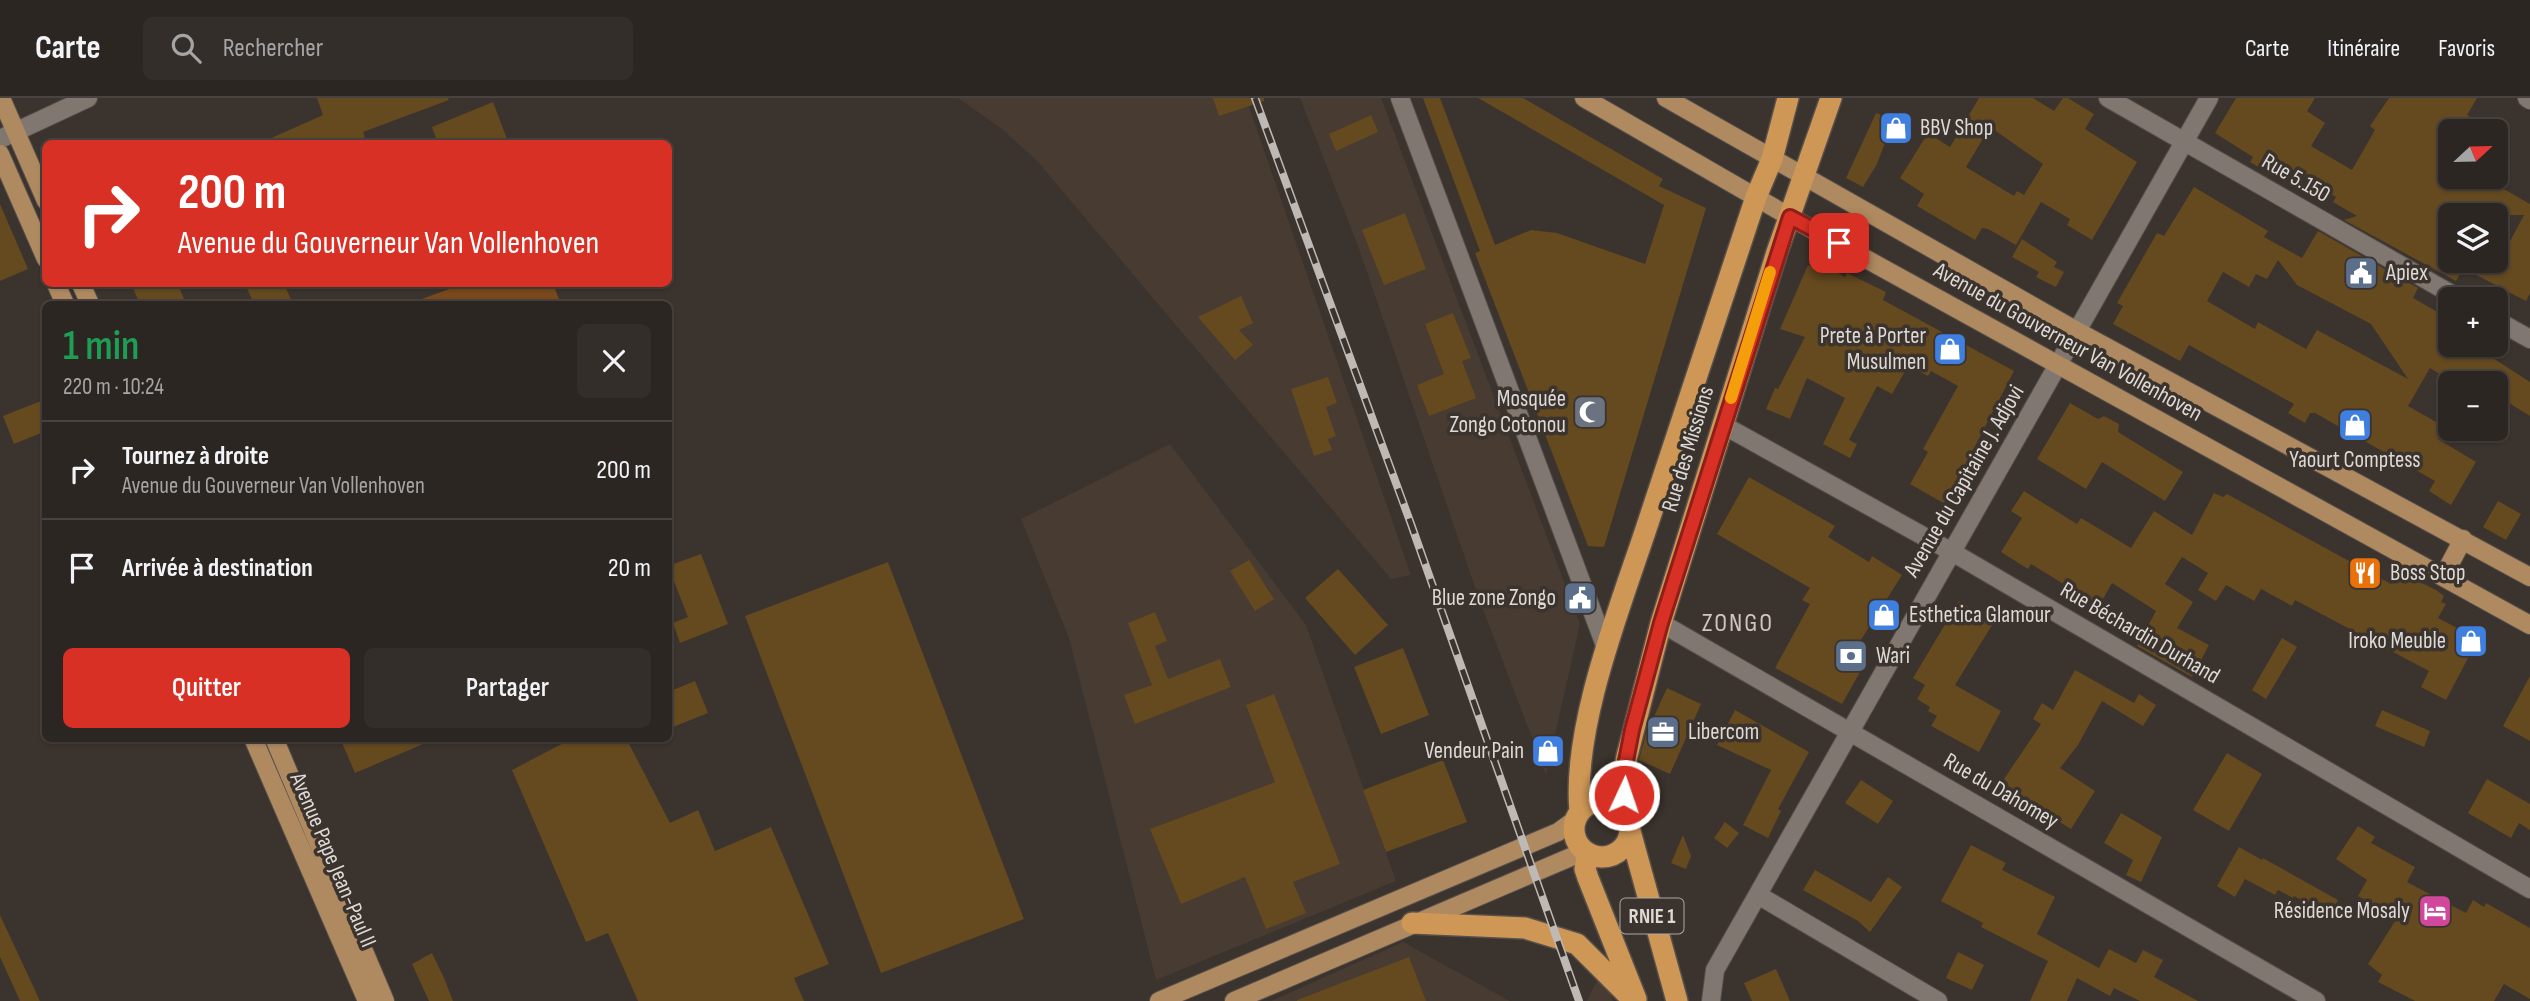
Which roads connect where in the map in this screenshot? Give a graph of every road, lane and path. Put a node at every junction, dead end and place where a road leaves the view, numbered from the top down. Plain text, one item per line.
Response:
1 (1, 98) edge
2 (88, 98) edge
3 (1400, 98) edge
4 (1584, 98) edge
5 (1666, 98) edge
6 (1788, 98) edge
7 (1831, 98) edge
8 (2108, 98) edge
9 (2208, 98) edge
10 (8, 136) edge
11 (2184, 142) junction
12 (0, 154) edge
13 (1772, 159) junction
14 (1803, 178) junction
15 (42, 194) edge
16 (1756, 197) junction
17 (1790, 217) junction
18 (42, 250) edge
19 (2439, 287) edge
20 (2508, 327) edge
21 (2077, 331) junction
22 (2530, 339) edge
23 (2059, 364) junction
24 (1723, 425) junction
25 (2463, 539) junction
26 (1952, 552) junction
27 (2443, 577) junction
28 (2530, 577) edge
29 (1661, 623) junction
30 (2530, 625) edge
31 (1606, 648) junction
32 (1850, 733) junction
33 (255, 742) edge
34 (276, 742) edge
35 (1578, 816) junction
36 (1629, 826) junction
37 (1587, 852) junction
38 (2530, 888) edge
39 (1758, 895) junction
40 (1412, 923) junction
41 (367, 1001) edge
42 (385, 1001) edge
43 (1159, 1001) edge
44 (1234, 1001) edge
45 (1635, 1001) edge
46 (1677, 1001) edge
47 (1711, 1001) edge
48 (1938, 1001) edge
49 (2316, 1001) edge

1 - 10 main road
2 - 10 street
3 - 31 street
4 - 16 main road, Avenue du Gouverneur Van Vollenhoven
5 - 13 main road, Avenue du Gouverneur Van Vollenhoven
6 - 13 highway, Rue des Missions / RNIE 1
7 - 14 highway, Rue des Missions / RNIE 1
8 - 11 street, Rue 5.150
9 - 11 street, Avenue du Capitaine J. Adjovi
10 - 15 main road
11 - 19 street, Rue 5.150
11 - 21 street, Avenue du Capitaine J. Adjovi
12 - 18 main road
13 - 14 main road, Avenue du Gouverneur Van Vollenhoven
13 - 16 highway, Rue des Missions / RNIE 1
14 - 17 highway, Rue des Missions / RNIE 1
14 - 21 main road, Avenue du Gouverneur Van Vollenhoven
16 - 17 main road, Avenue du Gouverneur Van Vollenhoven
16 - 31 highway, Rue des Missions / RNIE 1
17 - 23 main road, Avenue du Gouverneur Van Vollenhoven
17 - 24 highway, Rue des Missions / RNIE 1
20 - 22 street
21 - 23 street, Avenue du Capitaine J. Adjovi
21 - 25 main road, Avenue du Gouverneur Van Vollenhoven
23 - 26 street, Avenue du Capitaine J. Adjovi
23 - 27 main road, Avenue du Gouverneur Van Vollenhoven
24 - 26 street, Rue Béchardin Durhand
24 - 29 highway, Rue des Missions / RNIE 1
25 - 27 main road
25 - 28 main road, Avenue du Gouverneur Van Vollenhoven
26 - 32 street, Avenue du Capitaine J. Adjovi
26 - 38 street, Rue Béchardin Durhand
27 - 30 main road, Avenue du Gouverneur Van Vollenhoven
29 - 32 street, Rue du Dahomey
29 - 36 highway, Rue des Missions / RNIE 1
31 - 35 highway, Rue des Missions / RNIE 1
32 - 39 street, Avenue du Capitaine J. Adjovi
32 - 49 street, Rue du Dahomey
33 - 41 main road, Avenue Pape Jean-Paul II
34 - 42 main road, Avenue Pape Jean-Paul II
35 - 36 highway
35 - 37 highway, RNIE 1
35 - 43 main road
36 - 37 highway
36 - 46 highway, RNIE 1
37 - 40 main road
37 - 45 highway, RNIE 1
39 - 47 street, Avenue du Capitaine J. Adjovi
39 - 48 street
40 - 44 main road
40 - 45 highway

